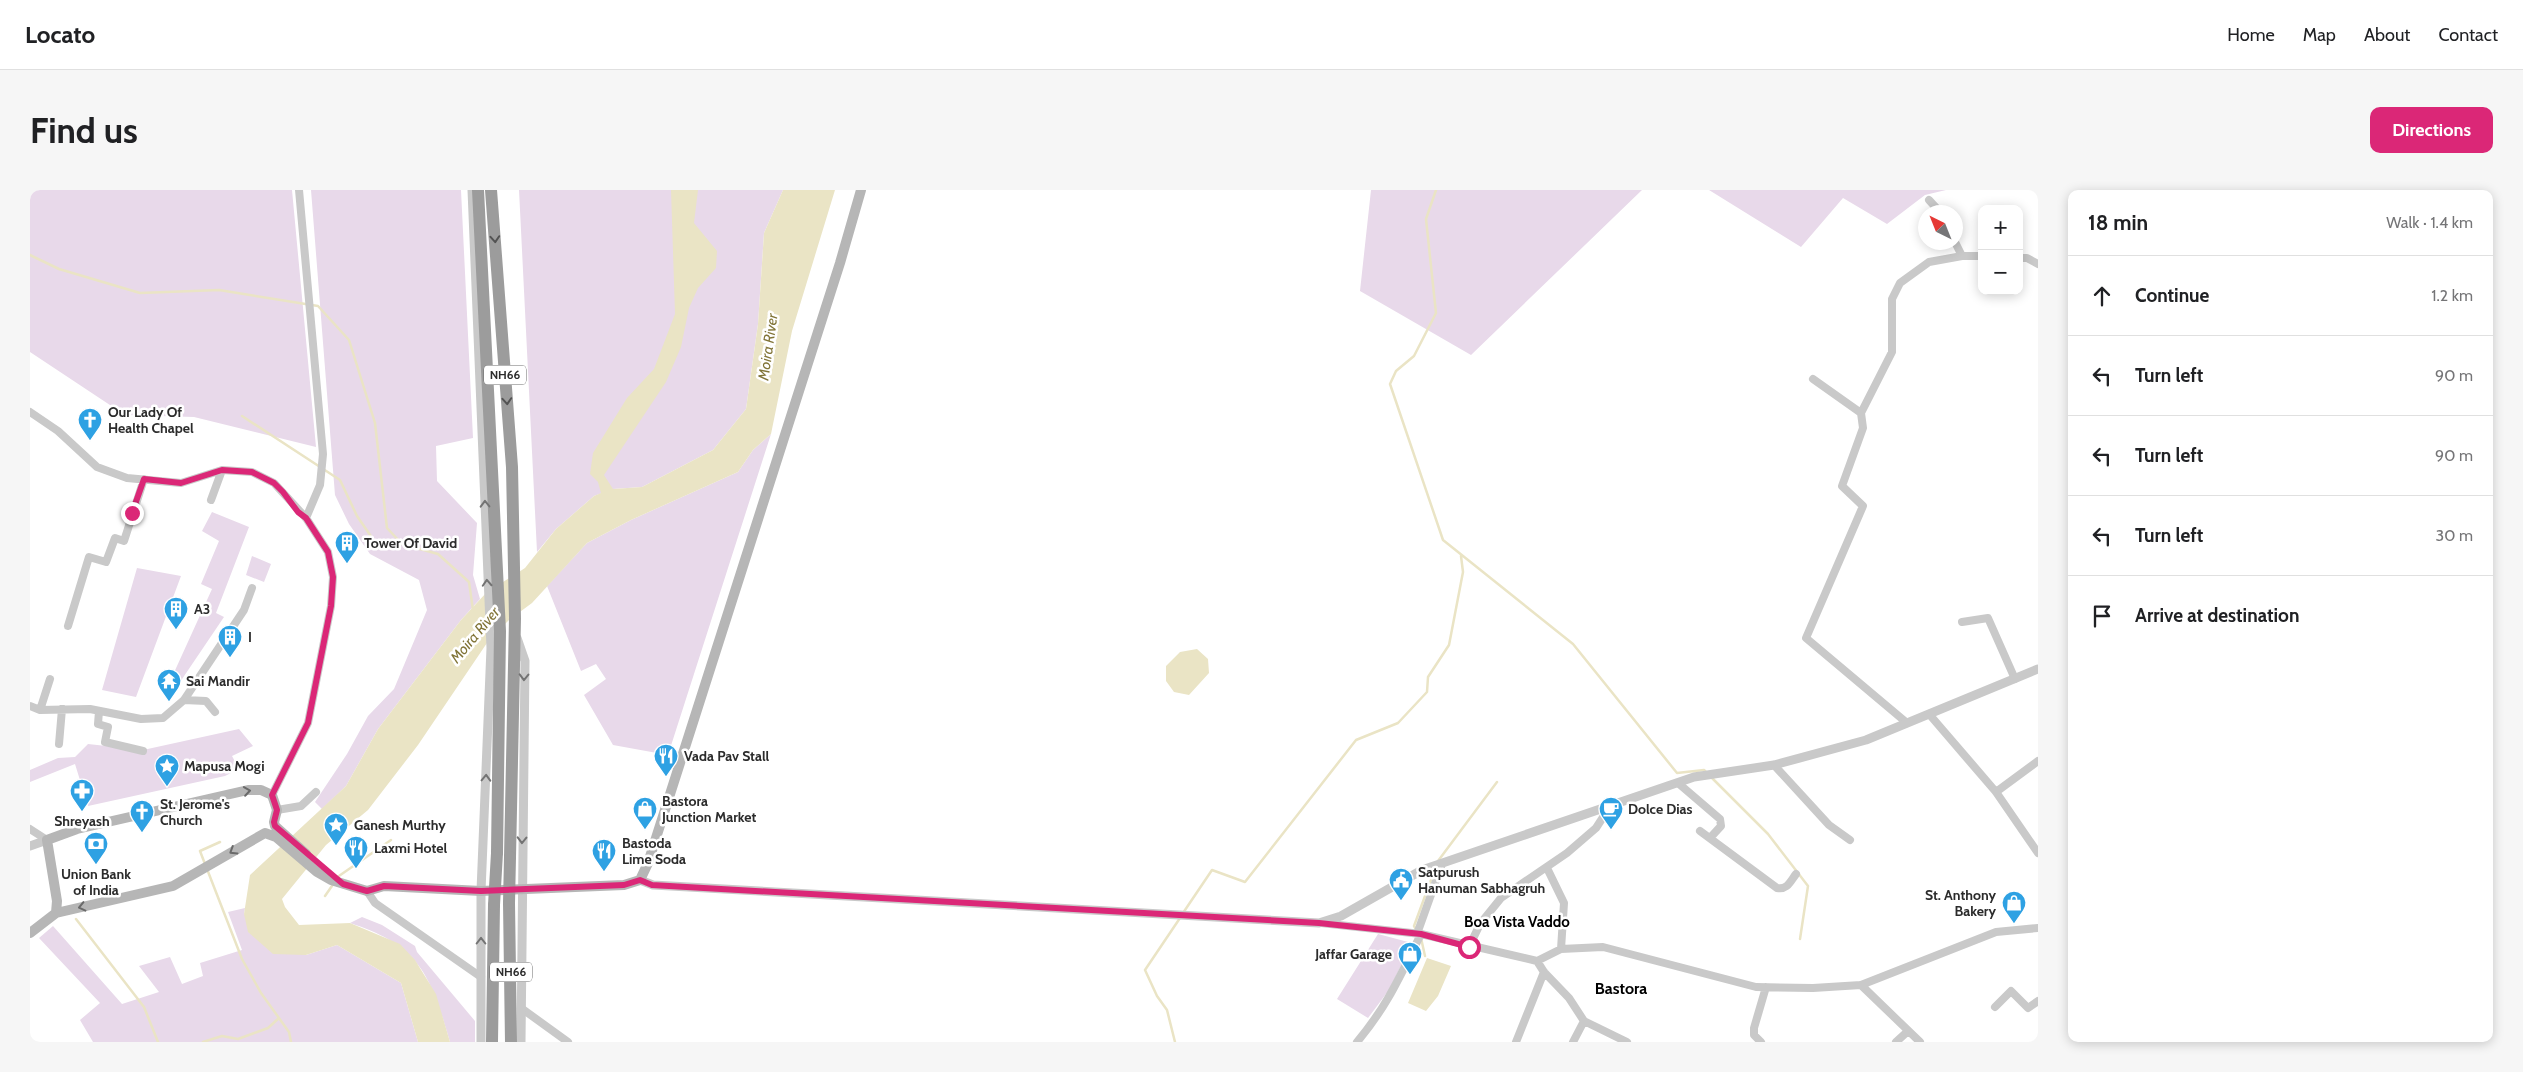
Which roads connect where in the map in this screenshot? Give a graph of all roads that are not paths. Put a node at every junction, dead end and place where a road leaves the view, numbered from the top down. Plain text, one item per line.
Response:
1 (298, 190) edge
2 (472, 190) edge
3 (478, 190) edge
4 (491, 190) edge
5 (861, 190) edge
6 (1929, 200) dead end
7 (1934, 205) edge
8 (1959, 250) edge
9 (1962, 256) junction
10 (1978, 256) edge
11 (2023, 258) edge
12 (2038, 264) edge
13 (1813, 379) dead end
14 (30, 412) edge
15 (1861, 413) junction
16 (222, 470) junction
17 (144, 479) junction
18 (211, 500) dead end
19 (306, 518) junction
20 (491, 551) junction
21 (252, 588) dead end
22 (1962, 622) dead end
23 (515, 624) junction
24 (68, 626) dead end
25 (2038, 669) edge
26 (2015, 679) junction
27 (50, 680) dead end
28 (184, 700) junction
29 (30, 706) edge
30 (40, 710) junction
31 (62, 710) junction
32 (99, 711) junction
33 (215, 712) dead end
34 (1929, 714) junction
35 (1907, 723) junction
36 (59, 744) dead end
37 (143, 751) dead end
38 (2038, 762) edge
39 (1774, 765) junction
40 (1678, 783) junction
41 (316, 792) dead end
42 (1996, 792) junction
43 (272, 795) junction
44 (1609, 808) junction
45 (277, 810) junction
46 (274, 822) junction
47 (30, 828) edge
48 (1700, 831) dead end
49 (261, 834) junction
50 (278, 834) junction
51 (1710, 838) junction
52 (47, 840) junction
53 (1850, 840) dead end
54 (30, 846) edge
55 (2038, 853) edge
56 (1438, 865) junction
57 (1547, 868) junction
58 (1796, 874) dead end
59 (640, 880) junction
60 (522, 888) junction
61 (367, 891) junction
62 (481, 891) junction
63 (56, 913) junction
64 (1319, 923) junction
65 (2038, 928) edge
66 (30, 933) edge
67 (1419, 936) junction
68 (1469, 947) junction
69 (1561, 949) junction
70 (1537, 961) junction
71 (1544, 972) junction
72 (481, 976) junction
73 (1861, 985) junction
74 (1766, 987) junction
75 (2038, 1001) edge
76 (521, 1008) junction
77 (1995, 1008) dead end
78 (1584, 1021) junction
79 (1907, 1032) junction
80 (481, 1042) edge
81 (492, 1042) edge
82 (511, 1042) edge
83 (520, 1042) edge
84 (568, 1042) edge
85 (1358, 1042) edge
86 (1516, 1042) edge
87 (1573, 1042) edge
88 (1627, 1042) edge
89 (1761, 1042) edge
90 (1896, 1042) edge
91 (1920, 1042) edge

1 - 19 street
20 -> 2 street
3 - 20 highway, NH66
4 -> 23 highway, NH66
5 - 59 main road
6 - 7 street
8 - 9 street
9 - 10 street
9 - 15 street
11 - 12 street
13 - 15 street
14 - 17 street
15 - 35 street
16 - 17 street
16 - 18 street
16 - 19 street
17 - 24 street
19 - 43 street
62 -> 20 street
20 - 81 highway, NH66, bridge
21 - 28 street
22 - 26 street
23 -> 60 street
23 - 82 highway, NH66, bridge
25 - 26 street
26 - 34 street
27 - 30 street
28 - 32 street
28 - 33 street
29 - 30 street
30 - 31 street
31 - 32 street
31 - 36 street
32 - 37 street
34 - 35 street
34 - 42 street
35 - 39 street
38 - 42 street
39 - 40 street
39 - 53 street
40 - 44 street
40 - 51 street
41 - 45 street
42 - 55 street
43 - 45 main road
52 -> 43 main road
44 - 56 street
44 - 57 street
45 - 46 main road
46 - 49 main road
46 - 50 main road
47 - 52 street
48 - 51 street
49 - 50 main road
49 -> 63 main road
50 - 61 main road
51 - 58 street
52 - 54 street
52 - 63 main road
56 - 64 street
56 - 67 street
57 - 68 street
57 - 69 street
59 - 60 main road
59 - 64 street
60 - 62 main road
60 - 76 street
61 - 62 main road
61 - 72 street
72 -> 62 street
63 - 66 main road
64 - 67 street
65 - 73 street
67 - 68 street
67 - 85 street
68 - 70 street
69 - 70 street
69 - 74 street
70 - 71 street
71 - 78 street
71 - 86 street
72 - 80 street
73 - 74 street
73 - 79 street
74 - 89 street
75 - 77 street
76 - 83 street
76 - 84 street
78 - 87 street
78 - 88 street
79 - 90 street
79 - 91 street

